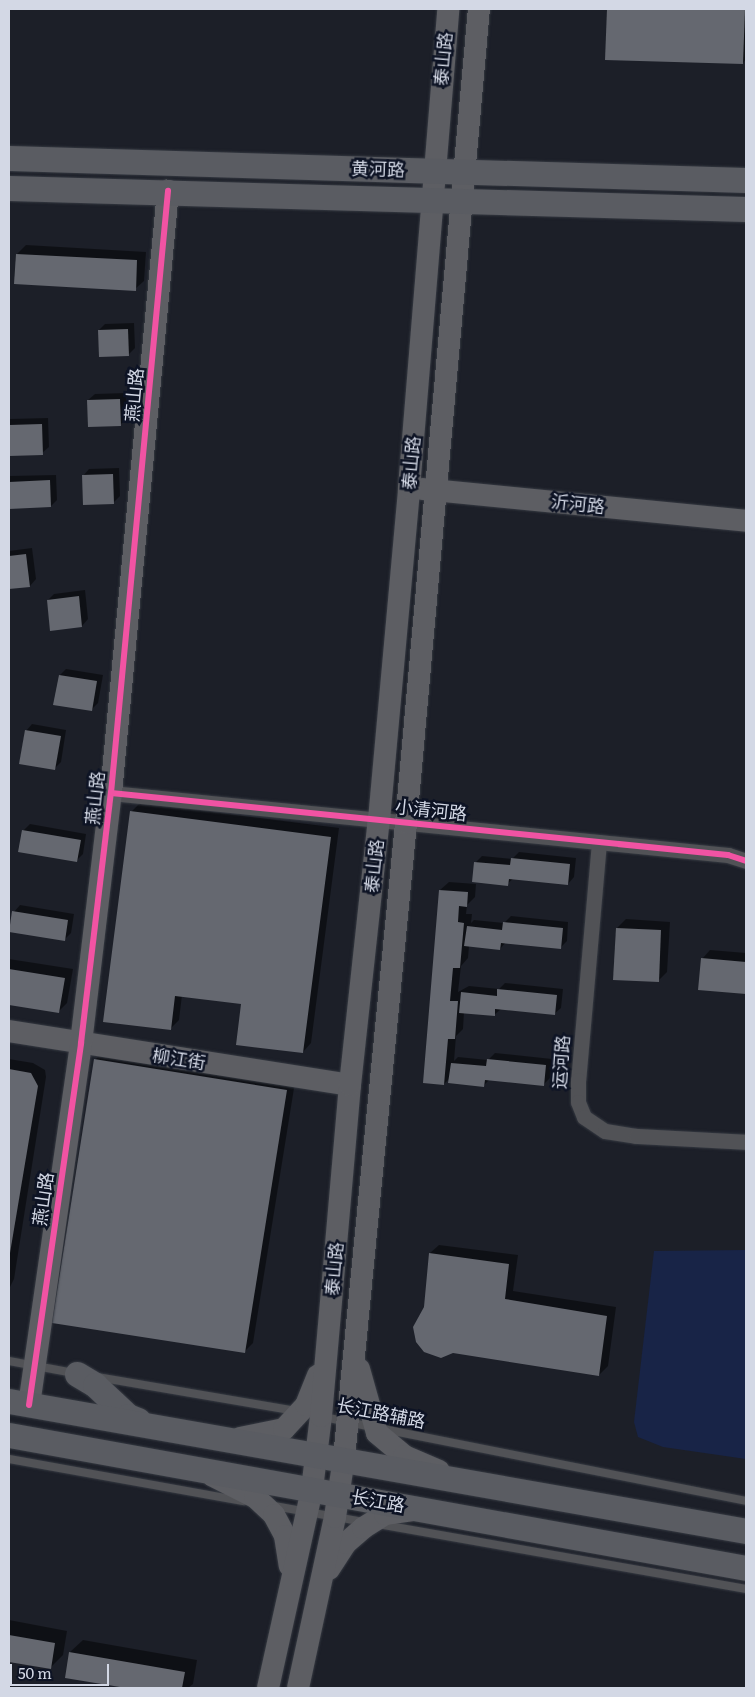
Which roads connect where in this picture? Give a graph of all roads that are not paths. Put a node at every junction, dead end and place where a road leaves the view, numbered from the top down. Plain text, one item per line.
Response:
1 (448, 9) edge
2 (479, 9) edge
3 (9, 158) edge
4 (433, 170) junction
5 (464, 171) junction
6 (746, 180) edge
7 (9, 188) edge
8 (168, 191) junction
9 (432, 200) junction
10 (462, 201) junction
11 (746, 209) edge
12 (409, 488) junction
13 (437, 489) junction
14 (746, 521) edge
15 (112, 793) junction
16 (379, 820) junction
17 (406, 823) junction
18 (599, 842) junction
19 (746, 861) edge
20 (9, 1031) edge
21 (81, 1044) junction
22 (350, 1085) junction
23 (746, 1142) edge
24 (354, 1346) junction
25 (9, 1361) edge
26 (34, 1365) junction
27 (77, 1374) junction
28 (19, 1403) edge
29 (311, 1414) junction
30 (348, 1423) junction
31 (150, 1424) junction
32 (376, 1428) junction
33 (9, 1435) edge
34 (233, 1439) junction
35 (317, 1453) junction
36 (344, 1458) junction
37 (9, 1459) edge
38 (198, 1469) junction
39 (468, 1481) junction
40 (309, 1500) junction
41 (746, 1501) edge
42 (337, 1505) junction
43 (426, 1510) junction
44 (746, 1531) edge
45 (746, 1568) edge
46 (291, 1580) junction
47 (320, 1585) junction
48 (746, 1589) edge
49 (268, 1688) edge
50 (298, 1688) edge

1 - 4 main road, 泰山路
2 - 5 main road, 泰山路
3 - 4 main road, 黄河路
4 - 5 main road, 黄河路
4 - 9 main road, 泰山路
5 - 6 main road, 黄河路
5 - 10 main road, 泰山路
7 - 8 main road, 黄河路
8 - 9 main road, 黄河路
8 - 15 main road, 燕山路
9 - 10 main road, 黄河路
9 - 12 main road, 泰山路
10 - 11 main road, 黄河路
10 - 13 main road, 泰山路
12 - 13 main road, 沂河路
12 - 16 main road, 泰山路
13 - 14 main road, 沂河路
13 - 17 main road, 泰山路
15 - 16 street, 小清河路
15 - 21 main road, 燕山路
16 - 17 street, 小清河路
16 - 22 main road, 泰山路
17 - 18 street, 小清河路
17 - 24 main road, 泰山路
18 - 19 street, 小清河路
18 - 23 street, 运河路
20 - 21 main road, 柳江街
21 - 22 main road, 柳江街
21 - 26 main road, 燕山路
22 - 29 main road, 泰山路
24 - 30 main road, 泰山路
24 - 32 main road
25 - 26 lane, 长江路辅路
26 - 27 lane, 长江路辅路
26 - 28 main road, 燕山路
27 - 29 lane, 长江路辅路
27 - 31 main road
28 - 31 main road, 长江路
29 - 30 lane, 长江路辅路
29 - 34 main road
29 - 35 main road, 泰山路
30 - 32 lane, 长江路辅路
30 - 36 main road, 泰山路
31 - 34 main road, 长江路
32 - 39 main road
32 - 41 lane, 长江路辅路
33 - 38 main road, 长江路
34 - 35 main road, 长江路
35 - 36 main road, 长江路
35 - 40 main road, 泰山路
36 - 39 main road, 长江路
36 - 42 main road, 泰山路
37 - 40 lane
38 - 40 main road, 长江路
38 - 46 main road
39 - 44 main road, 长江路
40 - 42 main road, 长江路
40 - 46 main road, 泰山路
42 - 43 main road, 长江路
42 - 47 main road, 泰山路
42 - 48 lane
43 - 45 main road, 长江路
43 - 47 main road
46 - 49 main road, 泰山路
47 - 50 main road, 泰山路

